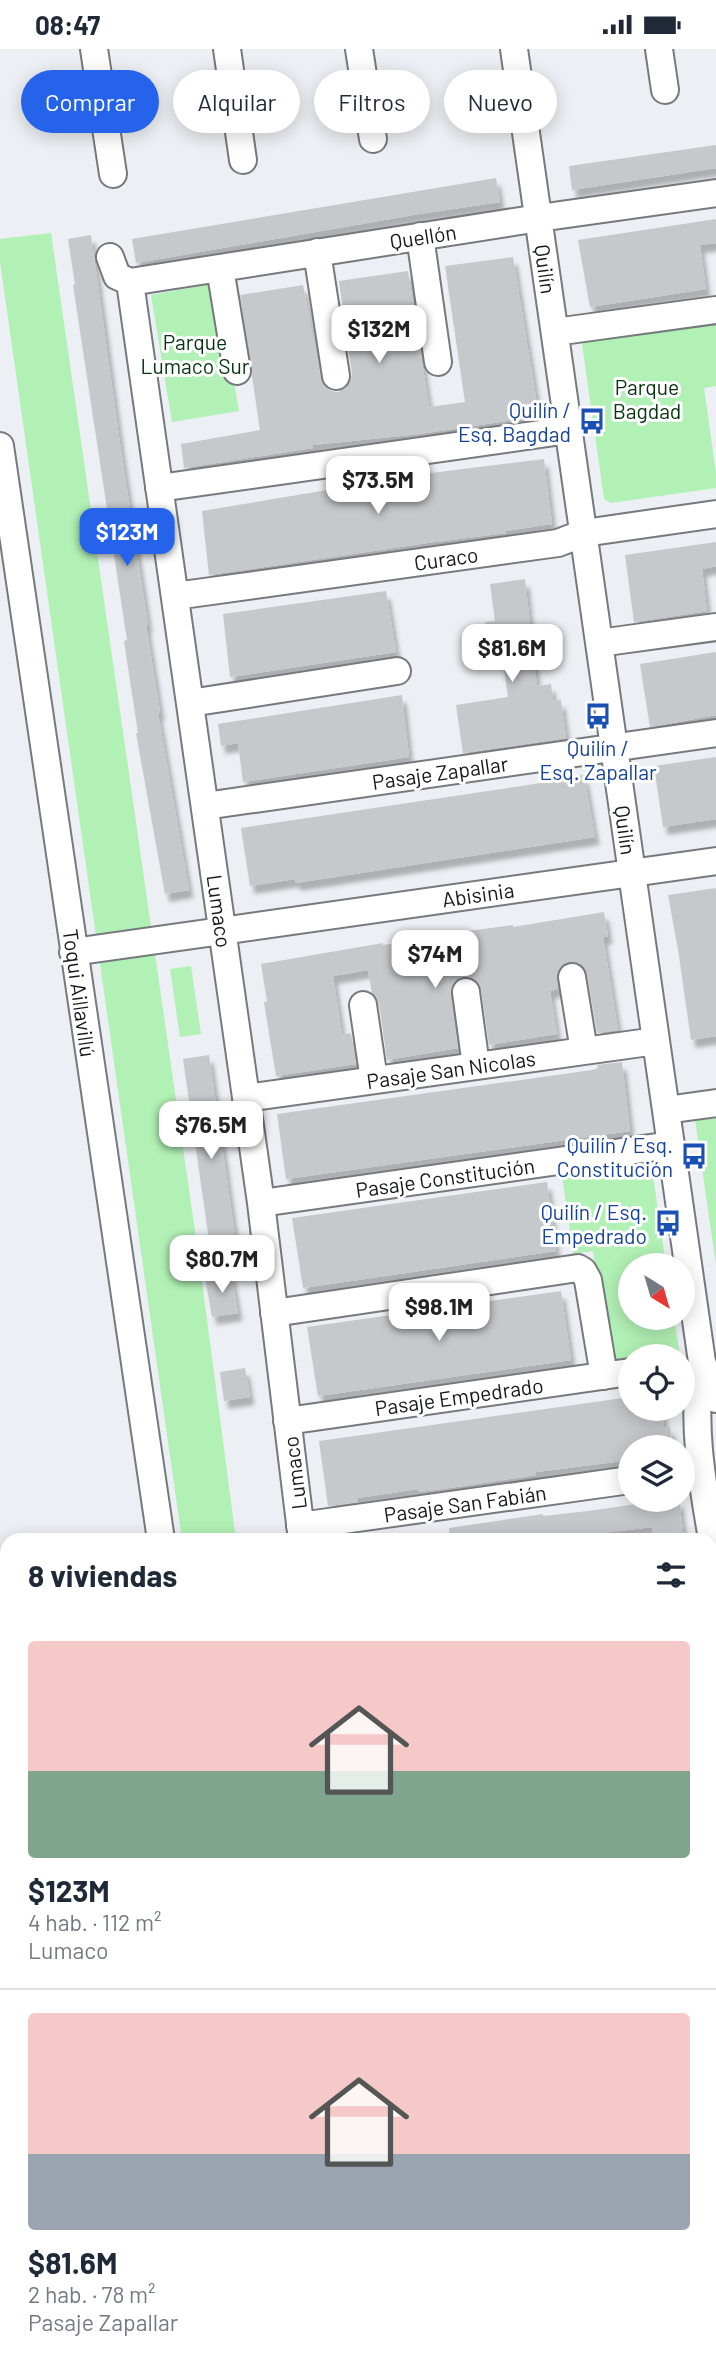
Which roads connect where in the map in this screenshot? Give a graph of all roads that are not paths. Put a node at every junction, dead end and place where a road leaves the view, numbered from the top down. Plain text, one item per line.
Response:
1 (94, 49) edge
2 (227, 49) edge
3 (359, 49) edge
4 (514, 49) edge
5 (659, 49) edge
6 (665, 90) dead end
7 (373, 139) dead end
8 (243, 160) dead end
9 (113, 174) dead end
10 (716, 193) edge
11 (539, 218) junction
12 (420, 236) junction
13 (317, 253) junction
14 (110, 257) dead end
15 (220, 268) junction
16 (130, 282) junction
17 (716, 310) edge
18 (555, 332) junction
19 (438, 362) dead end
20 (237, 371) dead end
21 (336, 376) dead end
22 (569, 430) junction
23 (0, 446) edge
24 (159, 488) junction
25 (716, 514) edge
26 (584, 533) junction
27 (175, 596) junction
28 (716, 627) edge
29 (599, 643) junction
30 (397, 671) dead end
31 (190, 703) junction
32 (716, 733) edge
33 (614, 747) junction
34 (205, 806) junction
35 (716, 861) edge
36 (632, 873) junction
37 (222, 931) junction
38 (73, 952) junction
39 (572, 977) dead end
40 (466, 992) dead end
41 (363, 1005) dead end
42 (656, 1041) junction
43 (584, 1051) junction
44 (476, 1066) junction
45 (374, 1080) junction
46 (246, 1098) junction
47 (716, 1103) edge
48 (666, 1110) junction
49 (671, 1145) junction
50 (261, 1203) junction
51 (274, 1313) junction
52 (706, 1321) edge
53 (695, 1354) edge
54 (695, 1368) edge
55 (618, 1374) edge
56 (604, 1376) junction
57 (695, 1384) edge
58 (716, 1399) edge
59 (287, 1421) junction
60 (695, 1438) edge
61 (618, 1482) edge
62 (695, 1482) edge
63 (161, 1533) edge
64 (301, 1533) edge
65 (708, 1533) edge

1 - 9 street
2 - 8 street
3 - 7 street
4 - 11 street, Quilín
5 - 6 street
10 - 11 street, Quellón
11 - 12 street, Quellón
11 - 18 street, Quilín
12 - 13 street, Quellón
12 - 19 street
13 - 15 street, Quellón
13 - 21 street
14 - 16 street
15 - 16 street, Quellón
15 - 20 street
16 - 24 street, Lumaco
17 - 18 street
18 - 22 street, Quilín
22 - 24 street
22 - 26 street, Quilín
23 - 38 street, Toqui Aillavillú
24 - 27 street, Lumaco
25 - 26 street, Curaco
26 - 27 street, Curaco
26 - 29 street, Quilín
27 - 31 street, Lumaco
28 - 29 street
29 - 33 street, Quilín
30 - 31 street
31 - 34 street, Lumaco
32 - 33 street, Pasaje Zapallar
33 - 34 street, Pasaje Zapallar
33 - 36 street, Quilín
34 - 37 street, Lumaco
35 - 36 street, Abisinia
36 - 37 street, Abisinia
36 - 42 street, Quilín
37 - 38 street, Abisinia
37 - 46 street, Lumaco
38 - 63 street, Toqui Aillavillú
39 - 43 street
40 - 44 street
41 - 45 street
42 - 43 street, Pasaje San Nicolas
42 - 48 street, Quilín
43 - 44 street, Pasaje San Nicolas
44 - 45 street, Pasaje San Nicolas
45 - 46 street, Pasaje San Nicolas
46 - 50 street, Lumaco
47 - 48 street
48 - 49 street, Quilín
49 - 50 street, Pasaje Constitución
49 - 52 street, Quilín
50 - 51 street, Lumaco
51 - 56 street
51 - 59 street, Lumaco
52 - 53 street, Quilín
54 - 58 street, Quilín
55 - 56 street, Pasaje Empedrado
56 - 59 street, Pasaje Empedrado
57 - 60 street, Quilín
59 - 64 street, Lumaco
61 - 64 street, Pasaje San Fabián
62 - 65 street, Quilín

